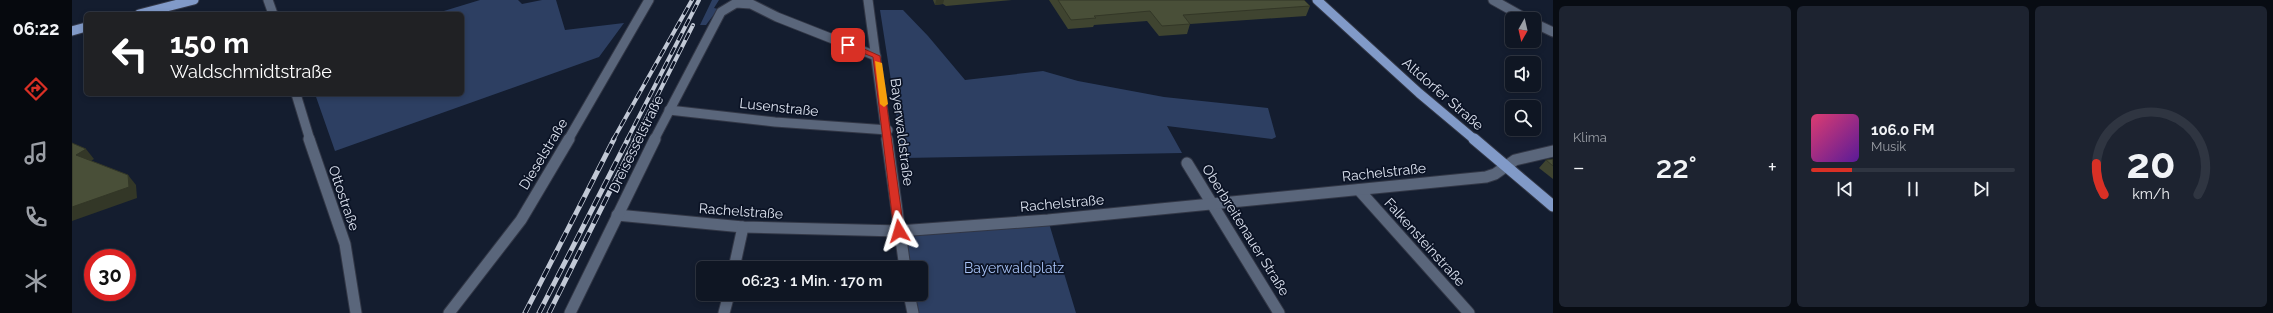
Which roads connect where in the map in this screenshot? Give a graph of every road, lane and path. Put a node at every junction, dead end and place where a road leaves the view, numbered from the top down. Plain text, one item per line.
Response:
1 (194, 0) edge
2 (269, 0) edge
3 (648, 0) edge
4 (868, 0) edge
5 (1317, 0) edge
6 (1493, 0) edge
7 (147, 12) edge
8 (272, 12) edge
9 (1514, 12) edge
10 (1541, 26) edge
11 (84, 28) edge
12 (72, 31) edge
13 (1553, 32) edge
14 (876, 56) junction
15 (297, 96) edge
16 (669, 110) junction
17 (888, 130) junction
18 (1553, 151) edge
19 (1187, 163) dead end
20 (1505, 166) junction
21 (1359, 190) junction
22 (1214, 204) junction
23 (1553, 206) edge
24 (617, 215) junction
25 (743, 227) junction
26 (899, 231) junction
27 (736, 261) edge
28 (904, 261) edge
29 (727, 301) edge
30 (910, 301) edge
31 (356, 313) edge
32 (449, 313) edge
33 (570, 313) edge
34 (724, 313) edge
35 (913, 313) edge
36 (1279, 313) edge
37 (1469, 313) edge

1 - 7 main road
2 - 8 street
3 - 32 street, Dieselstraße
4 - 14 street, Bayerwaldstraße
5 - 20 main road, Altdorfer Straße
6 - 9 street
10 - 13 street
11 - 12 main road
14 - 16 street, Dreisesselstraße
14 - 17 street, Bayerwaldstraße
15 - 31 street, Ottostraße
16 - 17 street, Lusenstraße
16 - 24 street, Dreisesselstraße
17 - 26 street, Bayerwaldstraße
18 - 20 street, Rachelstraße
19 - 22 street, Oberbreitenauer Straße
20 - 21 street, Rachelstraße
20 - 23 main road, Altdorfer Straße
21 - 22 street, Rachelstraße
21 - 37 street, Falkensteinstraße
22 - 26 street, Rachelstraße
22 - 36 street, Oberbreitenauer Straße
24 - 25 street, Rachelstraße
24 - 33 street, Dreisesselstraße
25 - 26 street, Rachelstraße
25 - 27 street
26 - 28 street, Bayerwaldstraße
29 - 34 street
30 - 35 street

